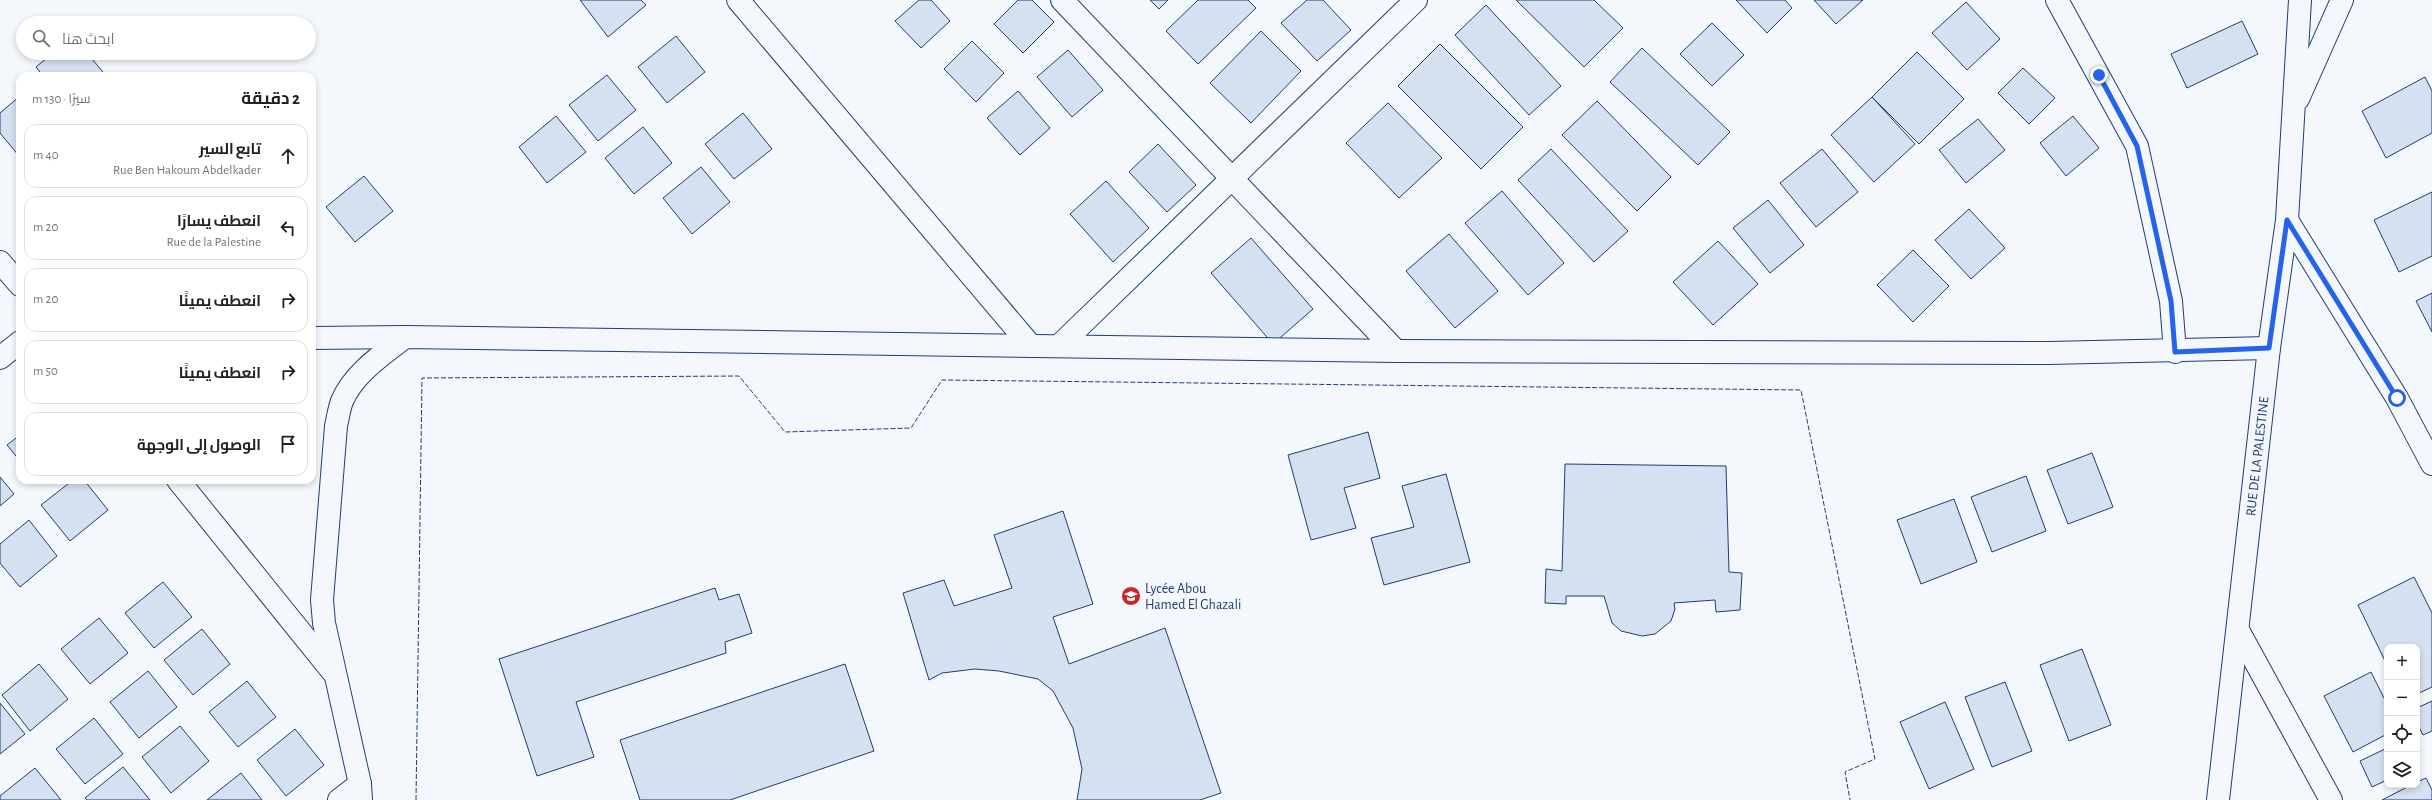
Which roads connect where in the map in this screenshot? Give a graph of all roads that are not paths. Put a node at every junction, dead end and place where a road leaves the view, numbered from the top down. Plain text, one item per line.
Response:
1 (738, 0) edge
2 (1062, 0) edge
3 (1416, 0) edge
4 (2057, 0) edge
5 (2300, 0) edge
6 (2342, 0) edge
7 (2292, 113) junction
8 (1234, 178) junction
9 (2287, 220) junction
10 (0, 262) edge
11 (16, 280) edge
12 (405, 337) junction
13 (316, 338) edge
14 (16, 345) edge
15 (1031, 346) junction
16 (1059, 346) junction
17 (2269, 348) junction
18 (1396, 352) junction
19 (2175, 352) junction
20 (0, 358) edge
21 (2432, 464) edge
22 (181, 484) edge
23 (2238, 630) junction
24 (334, 673) junction
25 (360, 792) edge
26 (338, 800) edge
27 (2218, 800) edge
28 (2331, 800) edge

1 - 15 street
2 - 8 street
3 - 8 street
4 - 19 street
5 - 7 street, RUE DE LA PALESTINE
6 - 7 street
7 - 9 street, RUE DE LA PALESTINE
8 - 16 street
8 - 18 street
9 - 17 street, RUE DE LA PALESTINE
9 - 21 street
10 - 11 street
12 - 13 street
12 - 15 street
12 - 24 street
14 - 20 street
15 - 16 street
16 - 18 street
17 - 19 street
17 - 23 street, RUE DE LA PALESTINE
18 - 19 street
22 - 24 street
23 - 27 street, RUE DE LA PALESTINE
23 - 28 street
24 - 25 street
25 - 26 street

